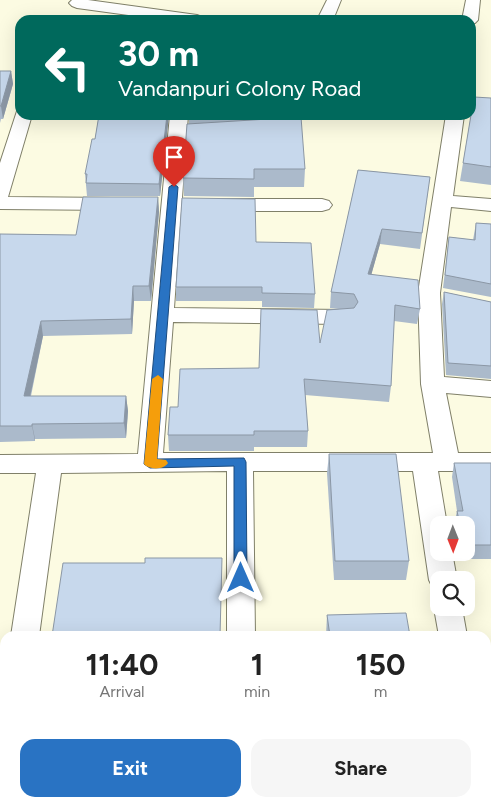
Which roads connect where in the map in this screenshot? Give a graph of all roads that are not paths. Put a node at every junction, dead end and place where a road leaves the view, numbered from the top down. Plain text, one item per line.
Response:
1 (334, 0) edge
2 (473, 0) edge
3 (79, 2) edge
4 (196, 15) edge
5 (327, 15) edge
6 (471, 15) edge
7 (22, 120) edge
8 (454, 120) edge
9 (185, 128) edge
10 (0, 195) edge
11 (442, 201) junction
12 (0, 203) edge
13 (171, 204) junction
14 (322, 205) dead end
15 (491, 205) edge
16 (163, 316) junction
17 (344, 316) edge
18 (433, 384) junction
19 (491, 389) edge
20 (240, 462) junction
21 (491, 462) edge
22 (435, 463) junction
23 (0, 464) edge
24 (50, 464) junction
25 (150, 464) junction
26 (442, 571) edge
27 (449, 616) edge
28 (26, 631) edge
29 (241, 631) edge
30 (452, 631) edge

1 - 5 street
2 - 6 street
3 - 4 street
7 - 10 street
8 - 11 street
9 - 13 street
11 - 15 street
11 - 18 street
12 - 13 street
13 - 14 street
13 - 16 street
16 - 17 street
16 - 25 street
18 - 19 street
18 - 22 street
20 - 22 street
20 - 25 street
20 - 29 street
21 - 22 street
22 - 26 street
23 - 24 street
24 - 25 street
24 - 28 street
27 - 30 street

